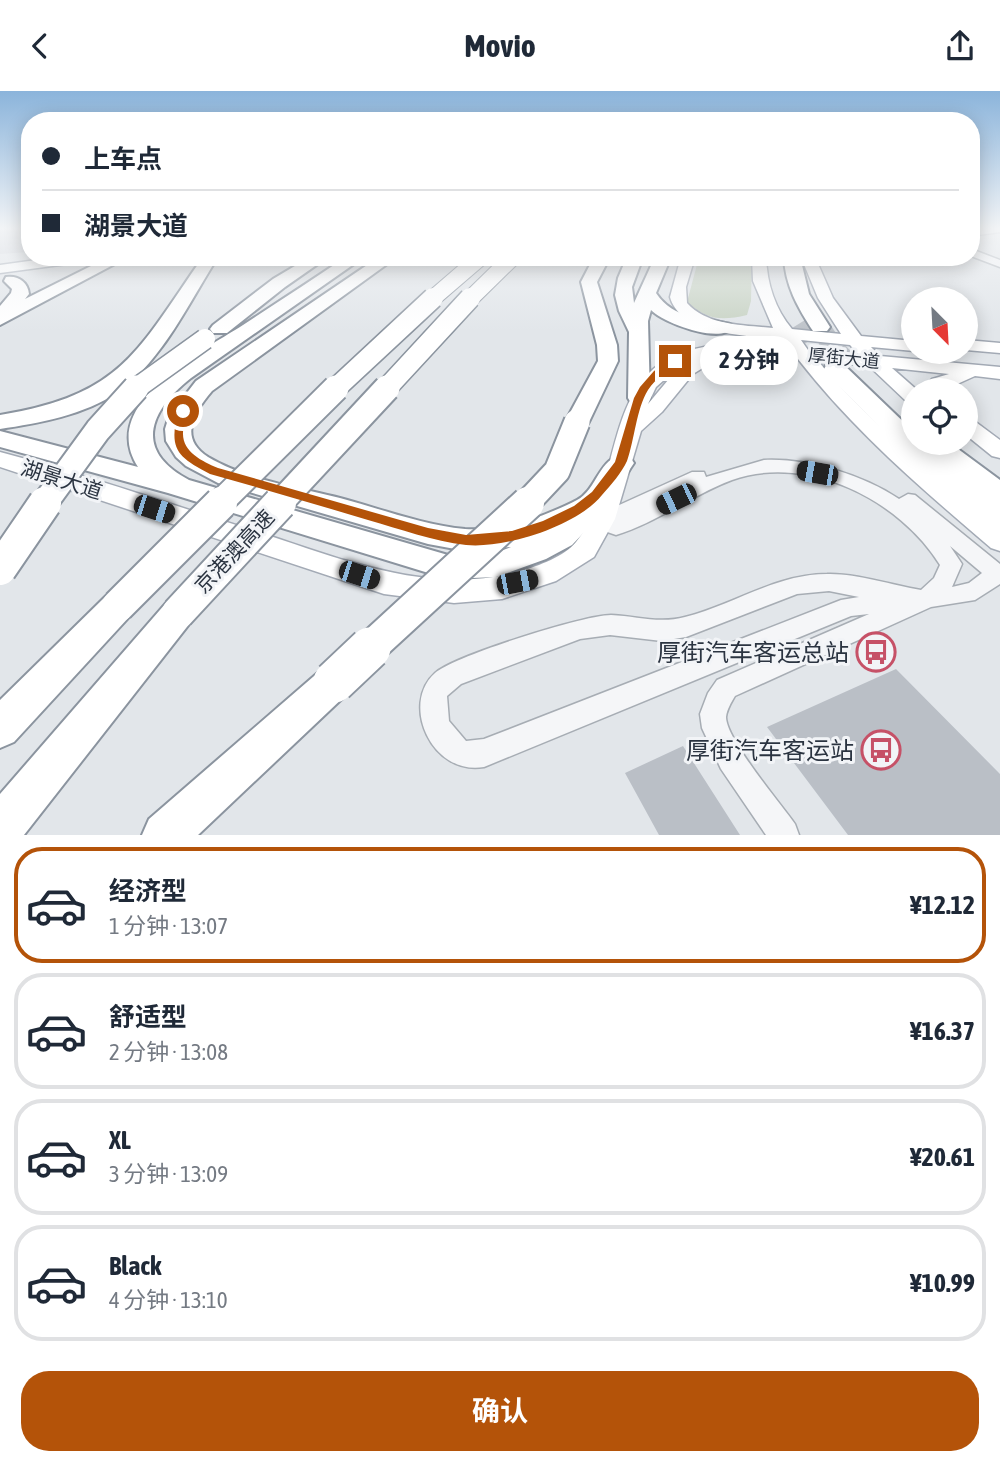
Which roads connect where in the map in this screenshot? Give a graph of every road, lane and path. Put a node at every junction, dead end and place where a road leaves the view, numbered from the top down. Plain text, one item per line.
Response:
1 (32, 266) edge
2 (103, 266) edge
3 (205, 266) edge
4 (306, 266) edge
5 (344, 266) edge
6 (377, 266) edge
7 (470, 266) edge
8 (504, 266) edge
9 (597, 266) edge
10 (631, 266) edge
11 (659, 266) edge
12 (685, 266) edge
13 (759, 266) edge
14 (777, 266) edge
15 (793, 266) edge
16 (810, 266) edge
17 (4, 276) edge
18 (647, 293) junction
19 (767, 305) junction
20 (834, 312) junction
21 (0, 318) edge
22 (820, 327) tunnel mouth
23 (723, 328) junction
24 (792, 330) junction
25 (638, 331) junction
26 (901, 336) edge
27 (857, 341) junction
28 (901, 345) edge
29 (978, 346) edge
30 (1000, 348) edge
31 (771, 350) joint
32 (978, 352) edge
33 (801, 353) junction
34 (1000, 354) edge
35 (855, 367) junction
36 (991, 372) edge
37 (949, 378) edge
38 (901, 391) edge
39 (837, 396) junction
40 (639, 398) junction
41 (901, 411) edge
42 (0, 422) edge
43 (630, 430) junction
44 (978, 434) edge
45 (0, 439) edge
46 (978, 451) edge
47 (1000, 451) edge
48 (950, 455) edge
49 (0, 459) edge
50 (621, 463) junction
51 (1000, 468) edge
52 (179, 487) junction
53 (1000, 494) edge
54 (596, 495) junction
55 (1000, 519) edge
56 (600, 522) junction
57 (1000, 541) edge
58 (0, 569) edge
59 (999, 574) edge
60 (925, 600) junction
61 (0, 728) edge
62 (0, 829) edge
63 (165, 835) edge
64 (784, 835) edge

1 - 17 main road
2 - 21 highway
3 - 42 highway
4 - 58 highway, bridge
5 - 52 highway
6 - 54 highway
7 - 61 highway, 京港澳高速, bridge
8 - 62 highway, 京港澳高速, bridge
9 - 63 highway, bridge
10 - 25 highway
11 - 18 highway
12 - 23 main road
13 - 19 main road
14 - 24 highway
15 - 22 highway
16 - 20 main road
17 - 21 highway
18 - 23 highway
18 - 25 highway
19 - 23 main road
19 - 24 main road
20 - 26 main road
20 - 27 main road
23 - 24 main road
24 - 27 main road
24 - 33 main road
25 - 40 highway
27 - 28 main road, 厚街大道
27 - 35 main road
29 - 30 main road
31 - 33 main road, 厚街大道
31 - 40 main road, 湖景大道
32 - 34 main road
33 - 35 main road, 厚街大道
33 - 39 main road
35 - 36 main road, 厚街大道
35 - 38 main road
35 - 41 highway
35 - 55 highway
36 - 37 main road
39 - 43 main road
39 - 57 main road
40 - 43 main road, 湖景大道
43 - 50 main road, 湖景大道
44 - 47 main road
45 - 52 highway
46 - 51 main road
48 - 53 highway
49 - 56 main road, 湖景大道
50 - 54 highway
50 - 56 main road, 湖景大道
52 - 54 highway
56 - 59 street
56 - 60 street
59 - 60 street
60 - 60 street
60 - 64 street

